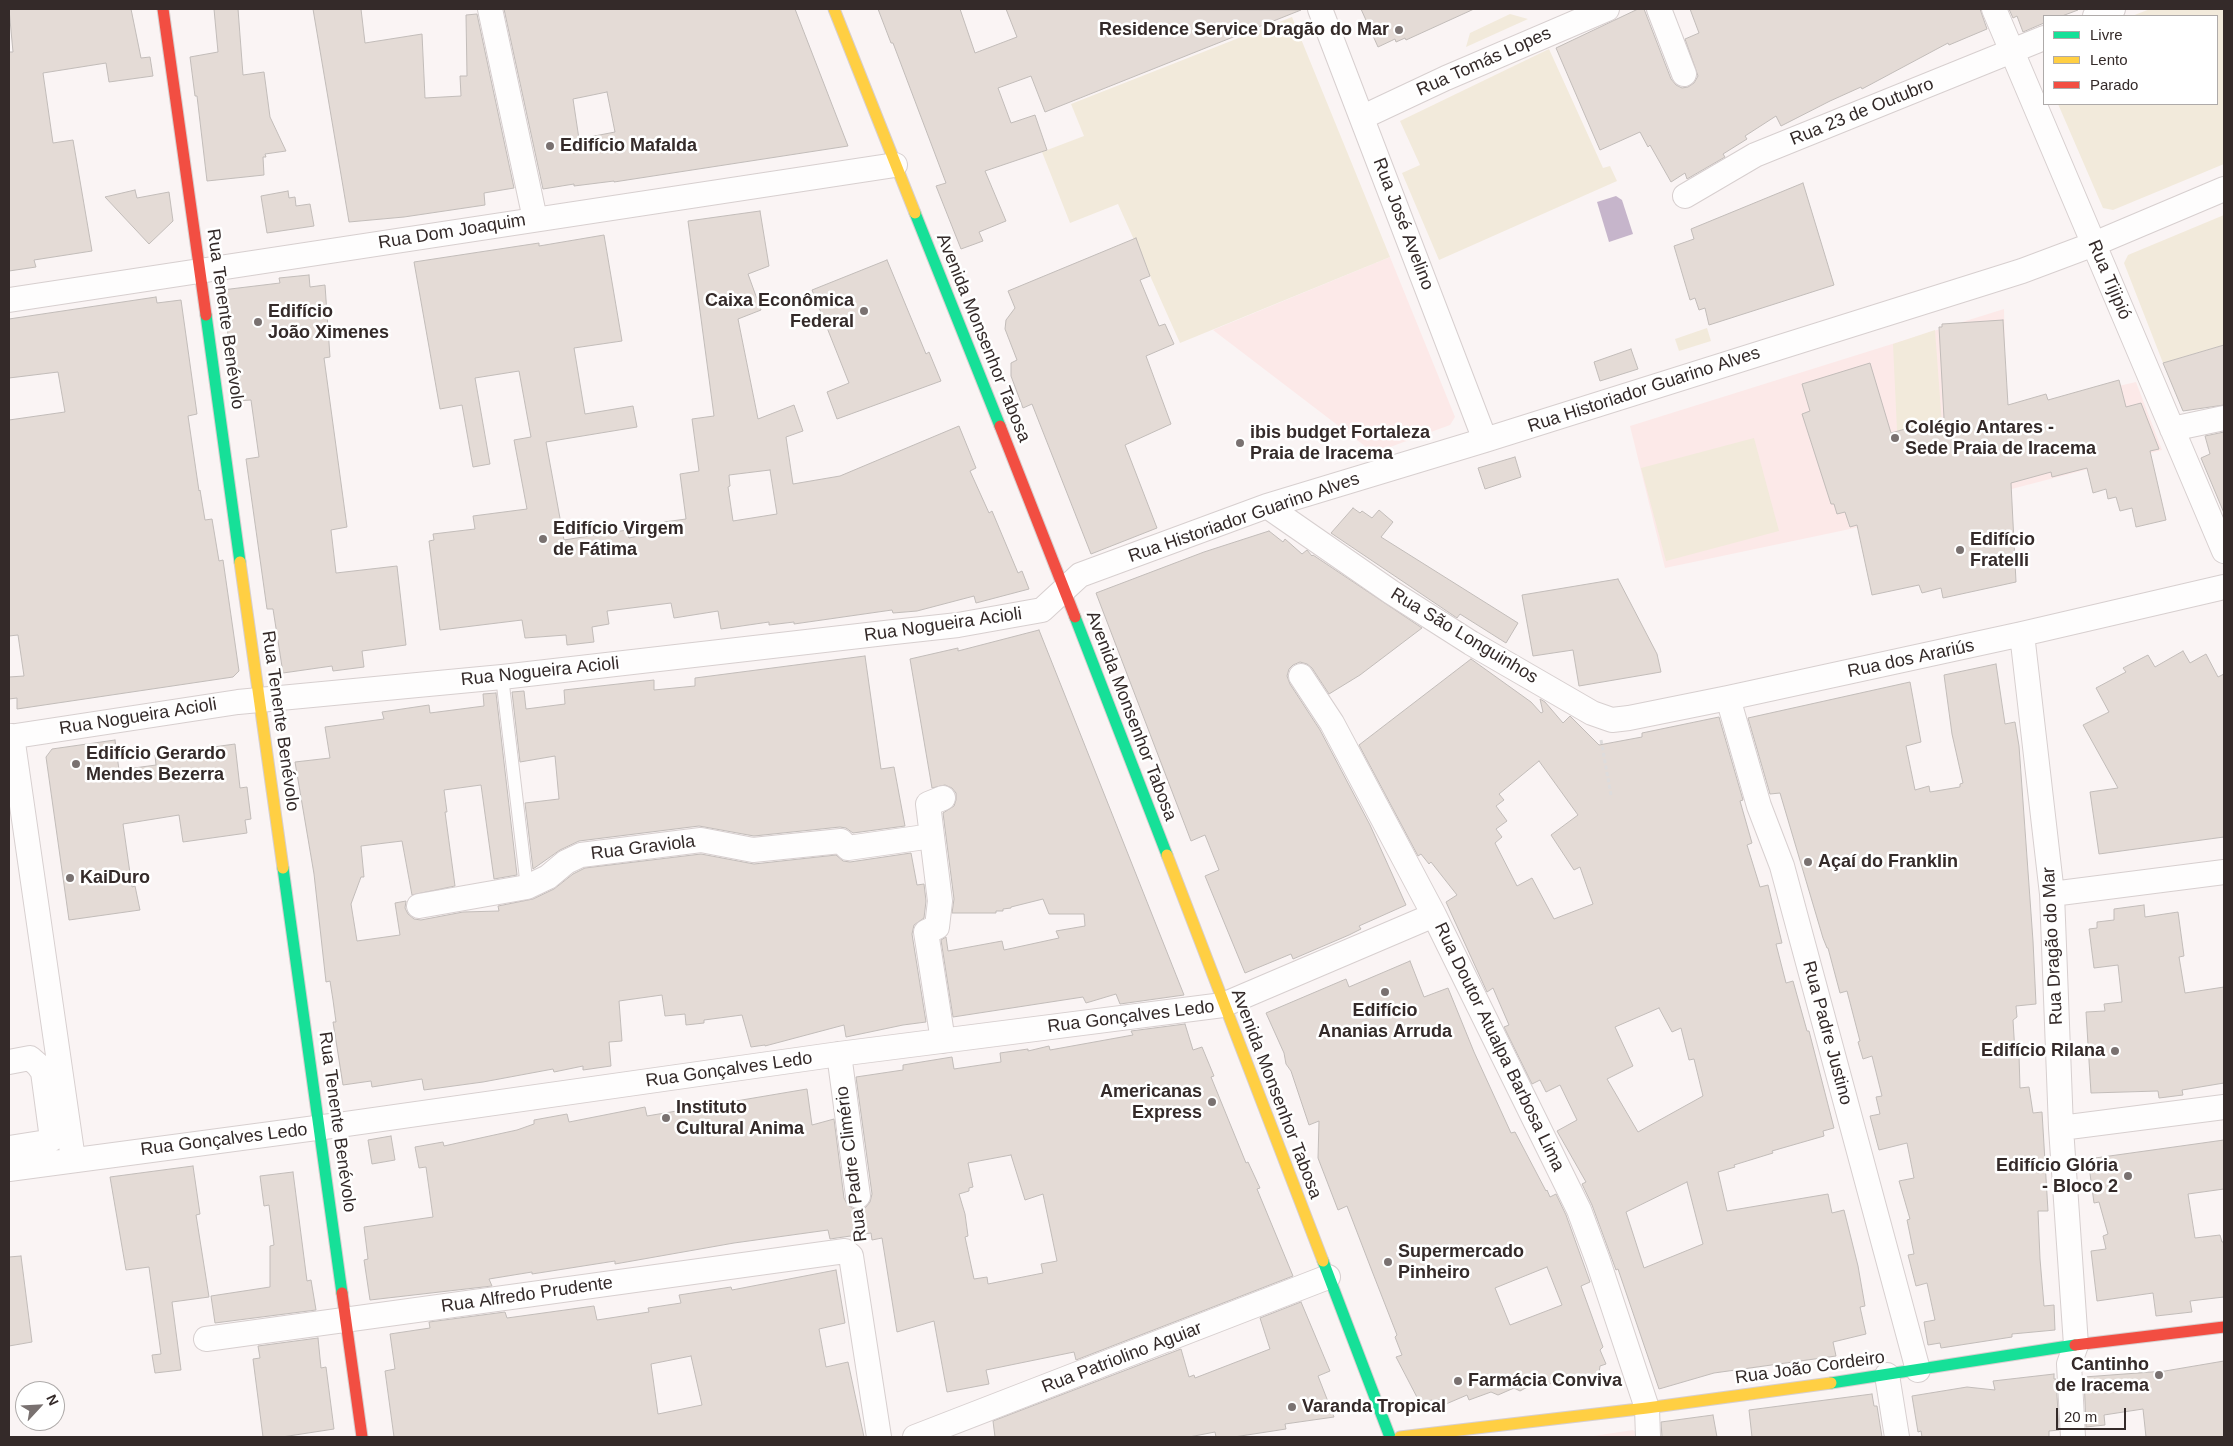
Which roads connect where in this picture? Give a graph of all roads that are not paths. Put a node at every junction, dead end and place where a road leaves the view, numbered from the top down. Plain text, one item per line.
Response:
1 (163, 9) edge
2 (490, 9) edge
3 (834, 9) edge
4 (1320, 9) edge
5 (1607, 9) edge
6 (1659, 9) edge
7 (1994, 9) edge
8 (2113, 9) edge
9 (2098, 15) edge
10 (2043, 38) edge
11 (2012, 52) junction
12 (1684, 74) dead end
13 (1362, 117) junction
14 (895, 165) junction
15 (2224, 189) edge
16 (1685, 196) dead end
17 (535, 219) junction
18 (2094, 244) junction
19 (200, 272) junction
20 (9, 300) edge
21 (2224, 418) edge
22 (2172, 429) junction
23 (1485, 440) junction
24 (1267, 506) junction
25 (2224, 551) edge
26 (2224, 587) edge
27 (1064, 590) junction
28 (2022, 634) junction
29 (1301, 676) dead end
30 (502, 677) junction
31 (1728, 698) junction
32 (259, 700) junction
33 (1596, 714) joint
34 (10, 736) edge
35 (943, 798) dead end
36 (932, 836) junction
37 (2224, 872) edge
38 (527, 887) junction
39 (2052, 894) junction
40 (419, 906) dead end
41 (1434, 915) junction
42 (1223, 1005) junction
43 (56, 1040) junction
44 (943, 1041) junction
45 (9, 1047) edge
46 (839, 1054) junction
47 (9, 1062) edge
48 (2224, 1107) edge
49 (320, 1127) junction
50 (2061, 1128) junction
51 (9, 1148) edge
52 (73, 1159) junction
53 (9, 1169) edge
54 (858, 1196) road end
55 (847, 1251) joint
56 (1328, 1278) junction
57 (346, 1320) junction
58 (2224, 1327) edge
59 (206, 1339) dead end
60 (2076, 1345) junction
61 (1918, 1370) junction
62 (1887, 1375) junction
63 (1647, 1408) junction
64 (362, 1437) edge
65 (879, 1437) edge
66 (915, 1437) edge
67 (1390, 1437) edge
68 (1400, 1437) edge
69 (1648, 1437) edge
70 (1897, 1437) edge
71 (2073, 1437) edge

1 - 19 street, Rua Tenente Benévolo
2 - 17 street
3 - 14 street, Avenida Monsenhor Tabosa
4 - 13 street, Rua José Avelino
5 - 13 street, Rua Tomás Lopes
6 - 12 street
7 - 11 street, Rua Tijipió
8 - 9 street
10 - 11 street, Rua 23 de Outubro
11 - 16 street, Rua 23 de Outubro
11 - 18 street, Rua Tijipió
13 - 23 street, Rua José Avelino
14 - 17 street, Rua Dom Joaquim
14 - 27 street, Avenida Monsenhor Tabosa
15 - 18 street, Rua Historiador Guarino Alves
17 - 19 street, Rua Dom Joaquim
18 - 22 street, Rua Tijipió
18 - 23 street, Rua Historiador Guarino Alves
19 - 20 street, Rua Dom Joaquim
19 - 32 street, Rua Tenente Benévolo
21 - 22 street
22 - 25 street, Rua Tijipió
23 - 24 street, Rua Historiador Guarino Alves
24 - 27 street, Rua Historiador Guarino Alves
24 - 33 street, Rua São Longuinhos
26 - 28 street, Rua dos Arariús
27 - 30 street, Rua Nogueira Acioli
27 - 42 street, Avenida Monsenhor Tabosa
28 - 31 street, Rua dos Arariús
28 - 39 street, Rua Dragão do Mar
29 - 41 street, Rua Doutor Atualpa Barbosa Lima
30 - 32 street, Rua Nogueira Acioli
30 - 38 lane
31 - 33 street, Rua dos Arariús
31 - 61 street, Rua Padre Justino
32 - 34 street, Rua Nogueira Acioli
32 - 49 street, Rua Tenente Benévolo
34 - 43 street
35 - 36 street
36 - 38 street, Rua Graviola
36 - 44 street
37 - 39 street
38 - 40 street, Rua Graviola
39 - 50 street, Rua Dragão do Mar
41 - 42 street, Rua Gonçalves Ledo
41 - 63 street, Rua Doutor Atualpa Barbosa Lima
42 - 44 street, Rua Gonçalves Ledo
42 - 56 street, Avenida Monsenhor Tabosa
43 - 45 street
43 - 52 street
44 - 46 street, Rua Gonçalves Ledo
46 - 49 street, Rua Gonçalves Ledo
46 - 54 street, Rua Padre Climério
47 - 51 street
48 - 50 street
49 - 52 street, Rua Gonçalves Ledo
49 - 57 street, Rua Tenente Benévolo
50 - 60 street, Rua Dragão do Mar
52 - 53 street, Rua Gonçalves Ledo
55 - 57 street, Rua Alfredo Prudente
55 - 65 street, Rua Padre Climério
56 - 66 street, Rua Patriolino Aguiar
56 - 67 street, Avenida Monsenhor Tabosa
57 - 59 street, Rua Alfredo Prudente
57 - 64 street, Rua Tenente Benévolo
58 - 60 street, Rua João Cordeiro
60 - 61 street, Rua João Cordeiro
60 - 71 street, Rua Dragão do Mar
61 - 62 street, Rua João Cordeiro
62 - 63 street, Rua João Cordeiro
62 - 70 street
63 - 68 street, Rua João Cordeiro
63 - 69 street, Rua Doutor Atualpa Barbosa Lima

